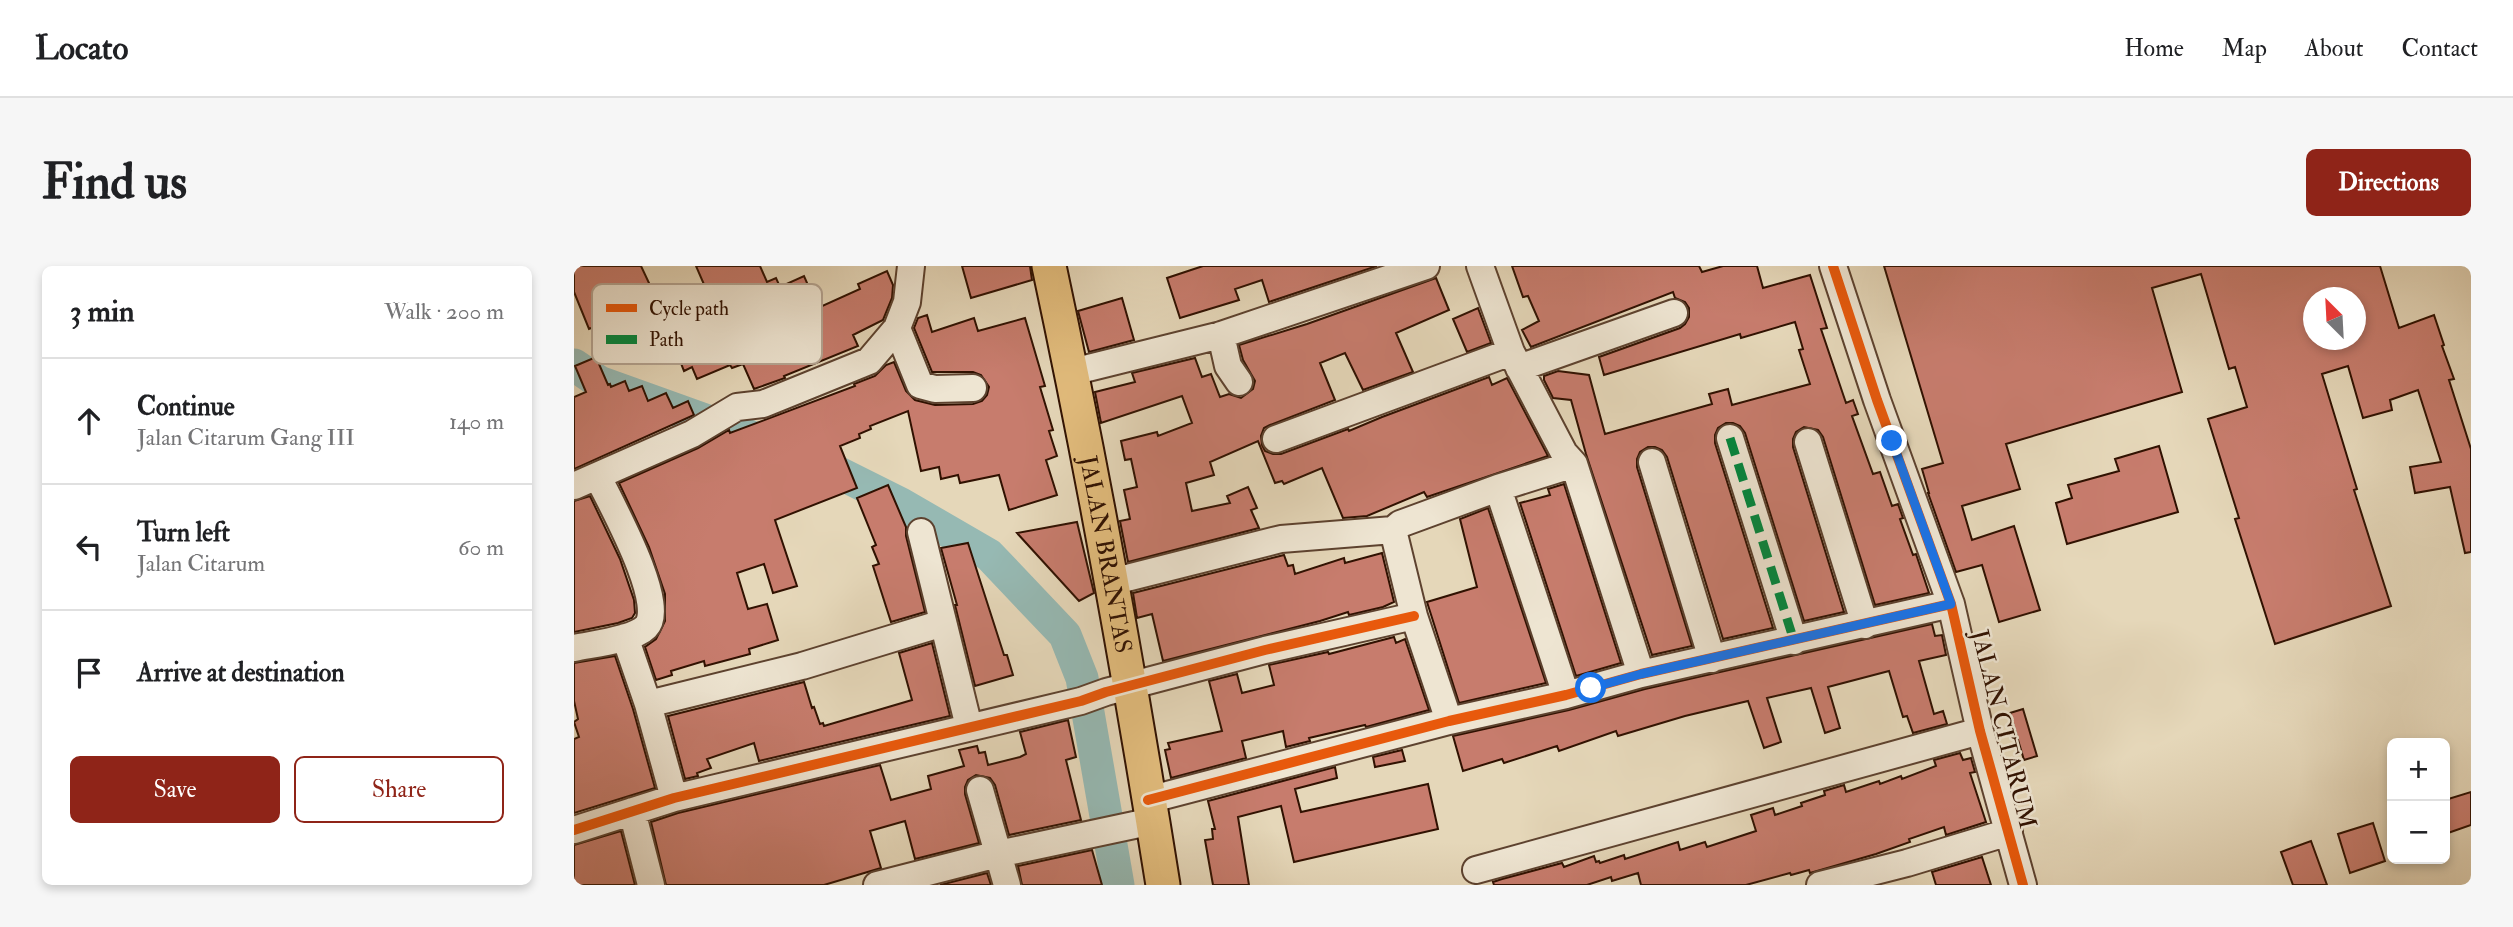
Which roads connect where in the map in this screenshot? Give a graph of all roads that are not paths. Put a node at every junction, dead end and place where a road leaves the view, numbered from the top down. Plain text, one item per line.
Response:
1 (911, 266) edge
2 (1049, 266) edge
3 (1426, 266) edge
4 (1480, 266) edge
5 (1833, 266) edge
6 (1674, 313) dead end
7 (897, 328) junction
8 (1221, 335) junction
9 (1515, 360) junction
10 (1072, 372) junction
11 (1239, 382) dead end
12 (973, 388) dead end
13 (1730, 438) dead end
14 (1276, 439) dead end
15 (1808, 442) dead end
16 (1652, 462) dead end
17 (1574, 464) junction
18 (586, 482) edge
19 (1498, 488) junction
20 (1393, 530) junction
21 (921, 532) dead end
22 (1111, 582) junction
23 (1951, 604) junction
24 (1414, 616) junction
25 (943, 623) junction
26 (1865, 625) junction
27 (625, 637) junction
28 (1794, 641) junction
29 (574, 648) edge
30 (1712, 659) junction
31 (1641, 674) junction
32 (1119, 690) junction
33 (1566, 695) junction
34 (648, 704) junction
35 (1449, 721) junction
36 (969, 727) junction
37 (1980, 731) junction
38 (980, 790) dead end
39 (674, 798) junction
40 (632, 811) junction
41 (1145, 815) junction
42 (574, 830) edge
43 (2009, 832) junction
44 (998, 854) junction
45 (1476, 870) dead end
46 (916, 880) edge
47 (651, 885) edge
48 (877, 885) edge
49 (1007, 885) edge
50 (1163, 885) edge
51 (1820, 885) edge
52 (2023, 885) edge

1 - 7 street
2 - 10 main road, JALAN BRANTAS
3 - 8 street
4 - 9 street
5 - 23 street, JALAN CITARUM
6 - 9 street
7 - 12 street
7 - 18 street
8 - 10 street
8 - 11 street
9 - 14 street
9 - 17 street
10 - 22 main road, JALAN BRANTAS
13 - 28 street
15 - 26 street
16 - 30 street
17 - 19 street
17 - 31 street
18 - 27 street
19 - 20 street
19 - 33 street
20 - 22 street
20 - 24 street
21 - 25 street
22 - 32 main road, JALAN BRANTAS
23 - 26 street
23 - 37 street, JALAN CITARUM
24 - 32 street
24 - 35 street
25 - 34 street
25 - 36 street
26 - 28 street
27 - 29 street
27 - 34 street
28 - 30 street
30 - 31 street
31 - 33 street
32 - 36 street
32 - 41 main road, JALAN BRANTAS
33 - 35 street
34 - 39 street
35 - 41 street
36 - 39 street
37 - 43 street, JALAN CITARUM
37 - 45 street
38 - 44 street
39 - 40 street
40 - 42 street
40 - 47 street
41 - 44 street
41 - 50 main road, JALAN BRANTAS
43 - 51 street
43 - 52 street, JALAN CITARUM
44 - 46 street
44 - 49 street
46 - 48 street

